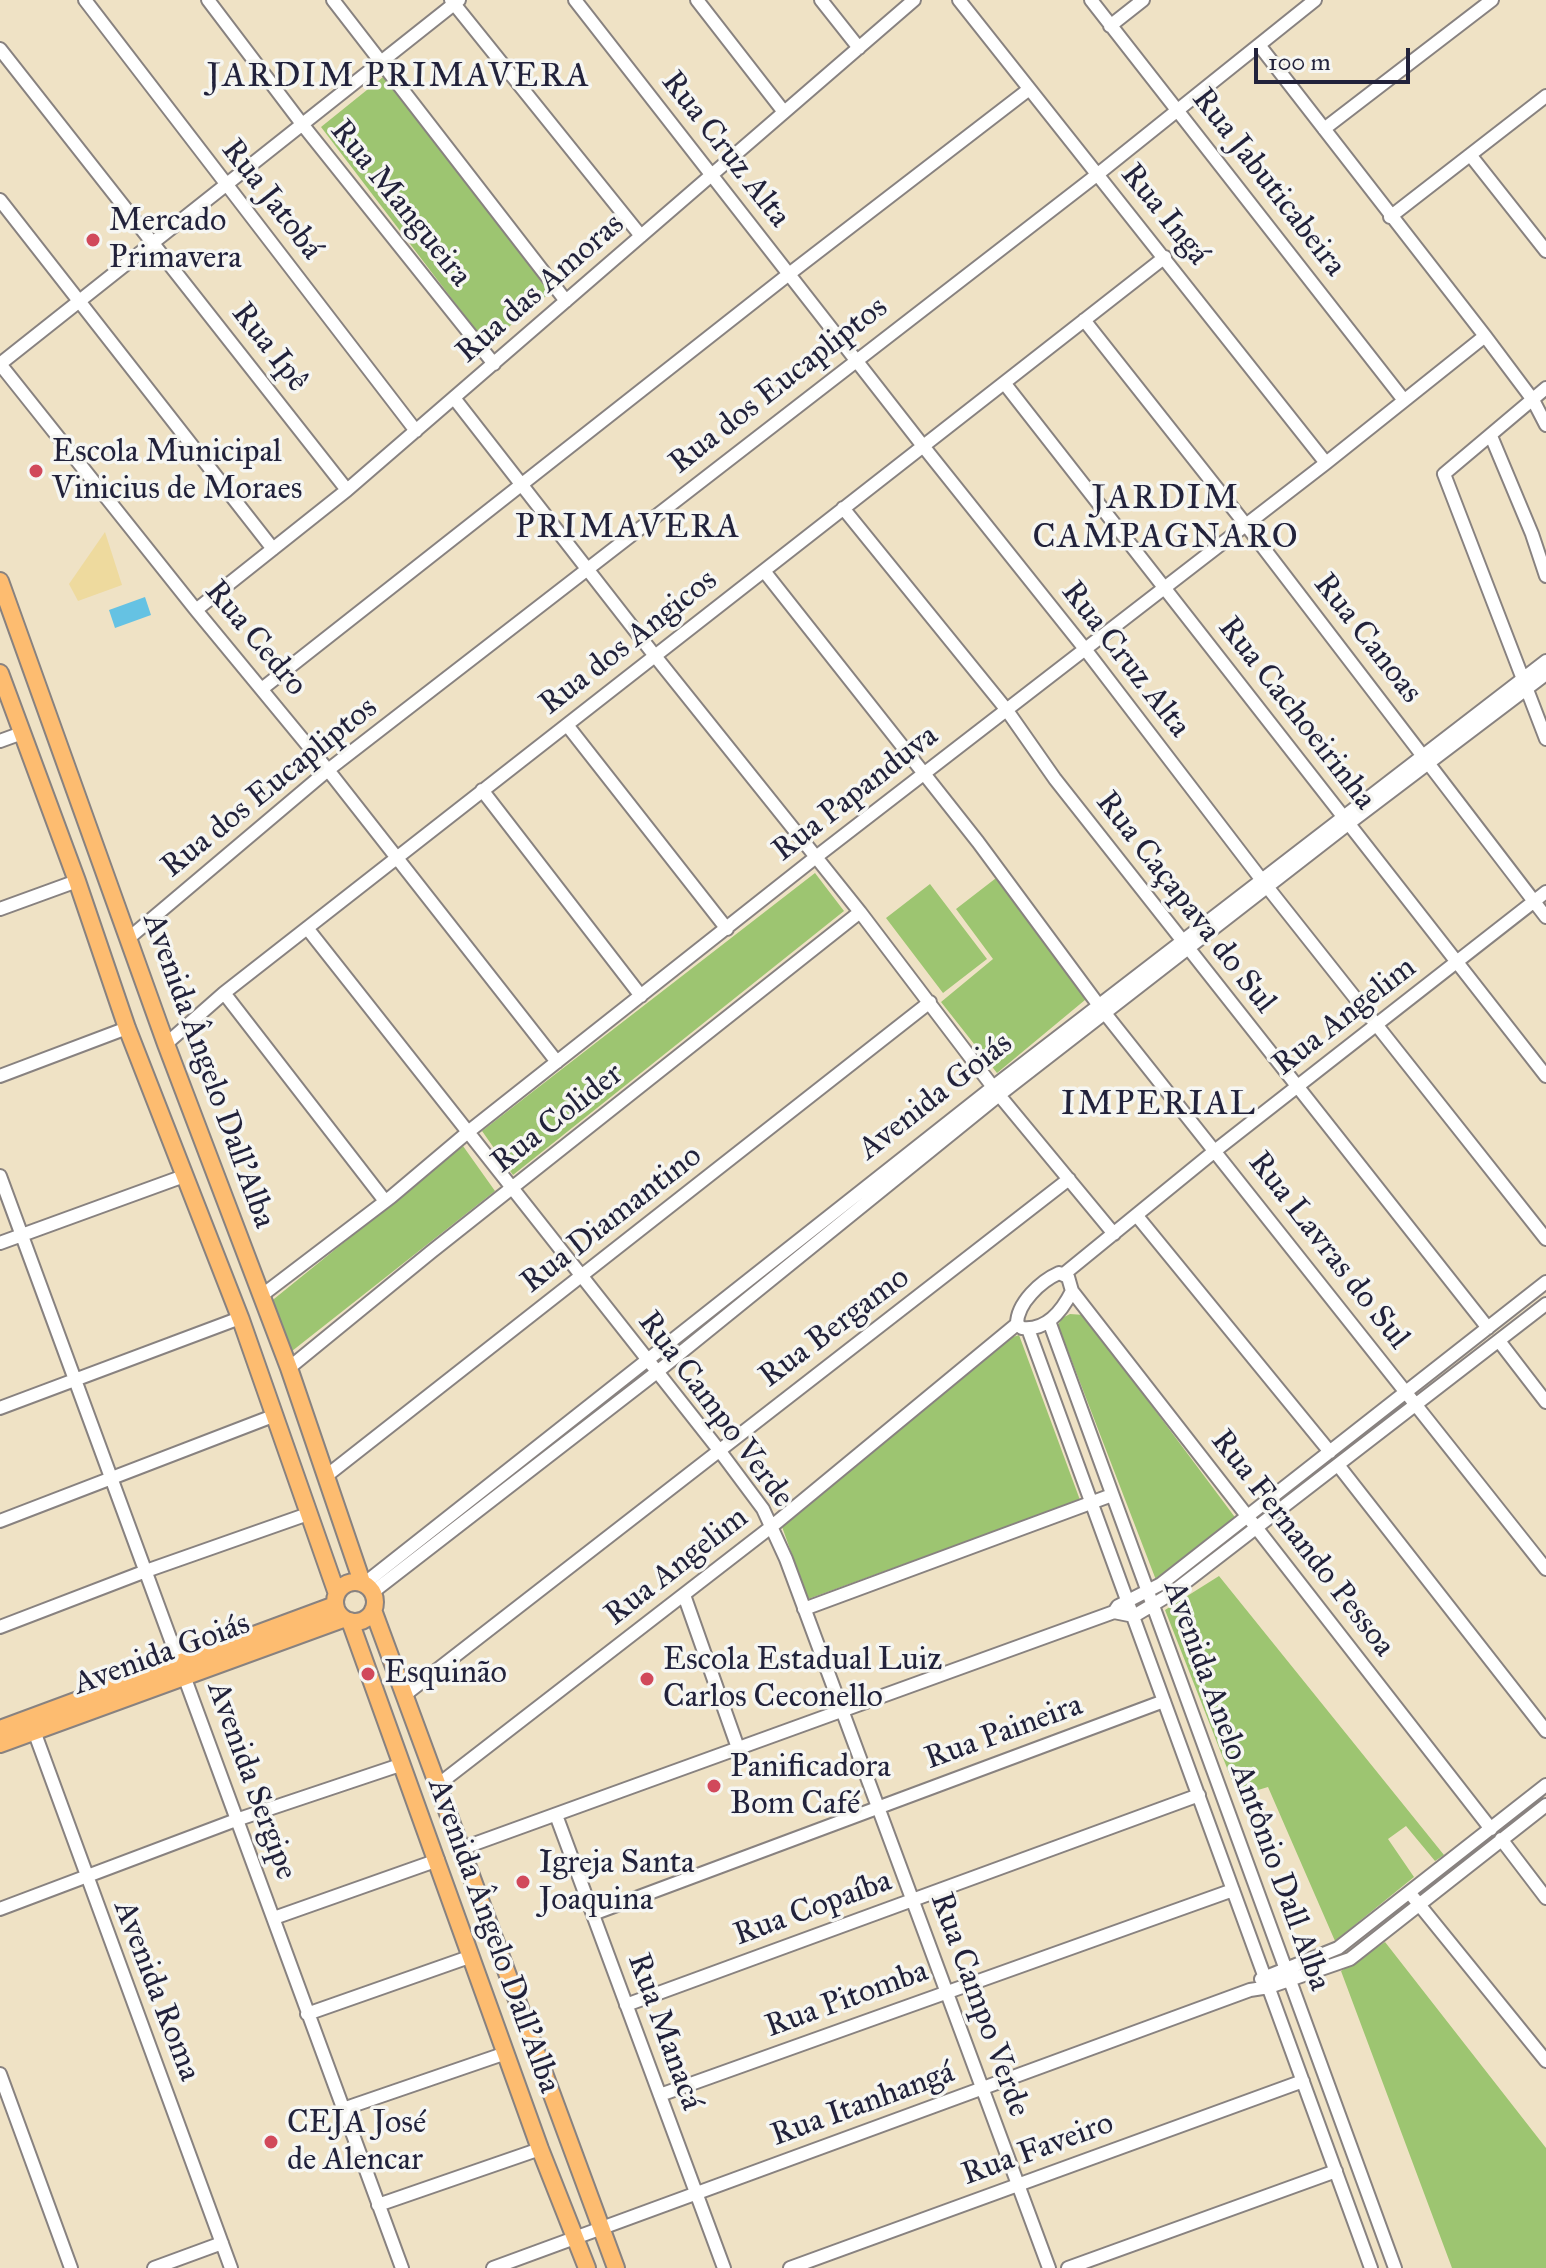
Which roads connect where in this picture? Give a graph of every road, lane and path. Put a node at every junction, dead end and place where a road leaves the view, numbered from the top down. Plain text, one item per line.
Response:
1 (85, 0) edge
2 (208, 0) edge
3 (333, 0) edge
4 (575, 0) edge
5 (697, 0) edge
6 (821, 0) edge
7 (914, 0) edge
8 (959, 0) edge
9 (1091, 0) edge
10 (1143, 0) edge
11 (1315, 0) edge
12 (1492, 0) edge
13 (455, 1) edge
14 (1110, 26) junction
15 (1259, 45) junction
16 (859, 48) junction
17 (0, 49) edge
18 (381, 62) junction
19 (1028, 90) junction
20 (1546, 96) edge
21 (1178, 110) junction
22 (784, 112) junction
23 (302, 124) junction
24 (1324, 129) junction
25 (1471, 156) junction
26 (1098, 174) junction
27 (712, 175) junction
28 (226, 185) junction
29 (0, 200) edge
30 (1390, 217) junction
31 (641, 236) junction
32 (154, 242) junction
33 (1546, 251) edge
34 (1165, 257) junction
35 (789, 274) junction
36 (80, 301) junction
37 (566, 301) junction
38 (1084, 320) junction
39 (1485, 336) junction
40 (856, 360) junction
41 (0, 364) edge
42 (494, 364) junction
43 (1005, 384) junction
44 (1546, 388) edge
45 (454, 398) junction
46 (1403, 399) junction
47 (1533, 400) junction
48 (1546, 425) edge
49 (416, 431) junction
50 (1491, 436) junction
51 (923, 446) junction
52 (1326, 463) junction
53 (522, 485) junction
54 (347, 490) junction
55 (843, 508) junction
56 (1246, 525) junction
57 (273, 549) junction
58 (587, 568) junction
59 (764, 571) junction
60 (1546, 576) edge
61 (0, 581) edge
62 (1165, 588) junction
63 (196, 610) junction
64 (1085, 649) junction
65 (655, 656) junction
66 (1546, 661) edge
67 (0, 673) edge
68 (1546, 674) edge
69 (1526, 683) junction
70 (263, 688) junction
71 (1006, 709) junction
72 (567, 725) junction
73 (22, 733) junction
74 (1546, 739) edge
75 (0, 741) edge
76 (1426, 759) junction
77 (328, 770) junction
78 (924, 774) junction
79 (482, 790) junction
80 (1345, 820) junction
81 (92, 835) junction
82 (63, 843) junction
83 (397, 857) junction
84 (816, 857) junction
85 (77, 881) junction
86 (1264, 883) junction
87 (1546, 892) edge
88 (1534, 902) junction
89 (0, 909) edge
90 (860, 912) junction
91 (1546, 917) edge
92 (307, 928) junction
93 (727, 929) junction
94 (129, 938) junction
95 (1186, 944) junction
96 (100, 946) junction
97 (1456, 964) junction
98 (224, 993) junction
99 (641, 996) junction
100 (930, 1002) junction
101 (1103, 1010) junction
102 (1378, 1025) junction
103 (127, 1028) junction
104 (166, 1044) junction
105 (557, 1062) junction
106 (0, 1076) edge
107 (1546, 1076) edge
108 (1296, 1087) junction
109 (996, 1091) junction
110 (468, 1132) junction
111 (1216, 1150) junction
112 (0, 1176) edge
113 (184, 1176) junction
114 (1069, 1179) junction
115 (511, 1189) junction
116 (385, 1201) junction
117 (1137, 1216) junction
118 (1114, 1234) junction
119 (21, 1235) junction
120 (1546, 1239) edge
121 (0, 1243) edge
122 (1064, 1274) junction
123 (581, 1277) junction
124 (1546, 1282) edge
125 (1072, 1291) junction
126 (261, 1296) junction
127 (1546, 1304) edge
128 (240, 1318) junction
129 (1049, 1321) junction
130 (1023, 1326) junction
131 (1488, 1328) junction
132 (1499, 1341) junction
133 (647, 1360) junction
134 (257, 1364) junction
135 (289, 1368) junction
136 (657, 1372) junction
137 (75, 1380) junction
138 (1408, 1393) junction
139 (1546, 1402) edge
140 (1417, 1406) junction
141 (0, 1408) edge
142 (273, 1416) junction
143 (719, 1450) junction
144 (1330, 1452) junction
145 (1338, 1465) junction
146 (325, 1477) junction
147 (112, 1478) junction
148 (1112, 1495) junction
149 (1091, 1503) junction
150 (308, 1514) junction
151 (1248, 1516) junction
152 (0, 1521) edge
153 (771, 1527) junction
154 (1258, 1529) junction
155 (1546, 1569) edge
156 (146, 1571) junction
157 (367, 1586) junction
158 (1148, 1592) junction
159 (684, 1595) junction
160 (1129, 1601) junction
161 (1153, 1606) junction
162 (341, 1609) junction
163 (804, 1609) junction
164 (373, 1610) junction
165 (1114, 1612) junction
166 (1134, 1616) junction
167 (0, 1627) edge
168 (182, 1669) junction
169 (406, 1694) junction
170 (1164, 1701) junction
171 (842, 1710) junction
172 (0, 1729) edge
173 (34, 1731) junction
174 (1546, 1731) edge
175 (0, 1744) edge
176 (738, 1748) junction
177 (400, 1765) junction
178 (439, 1784) junction
179 (1546, 1785) edge
180 (1199, 1795) junction
181 (1546, 1805) edge
182 (878, 1808) junction
183 (556, 1815) junction
184 (236, 1820) junction
185 (1491, 1829) junction
186 (1501, 1839) junction
187 (463, 1848) junction
188 (438, 1860) junction
189 (86, 1877) junction
190 (1233, 1890) junction
191 (1408, 1892) junction
192 (1546, 1898) edge
193 (912, 1900) junction
194 (1417, 1904) junction
195 (0, 1909) edge
196 (593, 1914) junction
197 (274, 1918) junction
198 (472, 1956) junction
199 (1288, 1974) junction
200 (1267, 1982) junction
201 (946, 1992) junction
202 (626, 2005) junction
203 (307, 2014) junction
204 (506, 2053) junction
205 (1546, 2061) edge
206 (0, 2074) edge
207 (1303, 2081) junction
208 (982, 2090) junction
209 (660, 2095) junction
210 (343, 2109) junction
211 (540, 2149) junction
212 (1336, 2171) junction
213 (1018, 2185) junction
214 (696, 2193) junction
215 (378, 2205) junction
216 (602, 2228) junction
217 (576, 2239) junction
218 (222, 2243) junction
219 (1366, 2266) edge
220 (71, 2268) edge
221 (154, 2268) edge
222 (231, 2268) edge
223 (402, 2268) edge
224 (493, 2268) edge
225 (587, 2268) edge
226 (616, 2268) edge
227 (724, 2268) edge
228 (790, 2268) edge
229 (1049, 2268) edge
230 (1068, 2268) edge
231 (1395, 2268) edge

1 - 28 street, Rua Jatobá
2 - 23 street, Rua Mangueira
3 - 18 street
4 - 27 street, Rua Cruz Alta
5 - 22 street
6 - 16 street
7 - 16 street, Rua das Amoras
8 - 19 street, Rua Ingá
9 - 14 street, Rua Jabuticabeira
10 - 14 street
11 - 15 street, Rua dos Eucapliptos
12 - 24 street
13 - 18 street
13 - 31 street
14 - 21 street, Rua Jabuticabeira
15 - 21 street, Rua dos Eucapliptos
15 - 24 street
16 - 22 street, Rua das Amoras
17 - 32 street, Rua Ipê
18 - 23 street
18 - 37 street
19 - 26 street, Rua Ingá
19 - 35 street
20 - 25 street
21 - 26 street, Rua dos Eucapliptos
21 - 46 street, Rua Jabuticabeira
22 - 27 street, Rua das Amoras
23 - 28 street
23 - 42 street, Rua Mangueira
24 - 30 street
25 - 30 street
25 - 33 street
26 - 34 street, Rua Ingá
26 - 40 street, Rua dos Eucapliptos
27 - 31 street, Rua das Amoras
27 - 35 street, Rua Cruz Alta
28 - 32 street
28 - 49 street, Rua Jatobá
29 - 36 street
30 - 39 street
31 - 37 street, Rua das Amoras
32 - 36 street
32 - 54 street, Rua Ipê
34 - 38 street, Rua dos Angicos
34 - 52 street, Rua Ingá
35 - 40 street, Rua Cruz Alta
35 - 53 street
36 - 41 street
36 - 57 street
37 - 42 street, Rua das Amoras
38 - 43 street, Rua dos Angicos
38 - 56 street, Rua Canoas
39 - 46 street, Rua Papanduva
39 - 47 street
40 - 51 street, Rua Cruz Alta
40 - 58 street, Rua dos Eucapliptos
41 - 63 street, Rua Cedro
42 - 45 street, Rua das Amoras
43 - 51 street, Rua dos Angicos
43 - 62 street, Rua Cachoeirinha
44 - 47 street
45 - 49 street, Rua das Amoras
45 - 53 street
46 - 52 street, Rua Papanduva
47 - 48 street
47 - 50 street
49 - 54 street, Rua das Amoras
50 - 60 street
50 - 69 street
51 - 55 street, Rua dos Angicos
51 - 64 street, Rua Cruz Alta
52 - 56 street, Rua Papanduva
53 - 58 street
53 - 70 street
54 - 57 street, Rua das Amoras
55 - 59 street, Rua dos Angicos
55 - 71 street, Rua Caçapava do Sul
56 - 62 street, Rua Papanduva
56 - 76 street, Rua Canoas
57 - 63 street, Rua das Amoras
58 - 65 street
58 - 77 street, Rua dos Eucapliptos
59 - 65 street, Rua dos Angicos
59 - 78 street, Rua Lavras do Sul
61 - 81 main road, Avenida Ângelo Dall'Alba
62 - 64 street, Rua Papanduva
62 - 80 street, Rua Cachoeirinha
63 - 70 street, Rua Cedro
64 - 71 street, Rua Papanduva
64 - 86 street, Rua Cruz Alta
65 - 72 street, Rua dos Angicos
65 - 84 street
66 - 69 street, Avenida Goiás
67 - 73 main road, Avenida Ângelo Dall'Alba
68 - 69 street, Avenida Goiás
69 - 74 street
69 - 76 street, Avenida Goiás
70 - 77 street, Rua Cedro
71 - 78 street, Rua Papanduva
71 - 95 street, Rua Caçapava do Sul
72 - 79 street, Rua dos Angicos
72 - 93 street
73 - 75 street
73 - 82 main road, Avenida Ângelo Dall'Alba
76 - 80 street, Avenida Goiás
76 - 88 street, Rua Canoas
77 - 83 street, Rua Cedro
77 - 94 street, Rua dos Eucapliptos
78 - 84 street, Rua Papanduva
78 - 101 street, Rua Lavras do Sul
79 - 83 street, Rua dos Angicos
79 - 99 street
80 - 86 street, Avenida Goiás
80 - 97 street, Rua Cachoeirinha
81 - 82 main road
81 - 94 main road, Avenida Ângelo Dall'Alba
82 - 85 main road, Avenida Ângelo Dall'Alba
83 - 92 street, Rua dos Angicos
83 - 105 street, Rua Cedro
84 - 90 street
84 - 93 street, Rua Papanduva
85 - 89 street
85 - 96 main road, Avenida Ângelo Dall'Alba
86 - 95 street, Avenida Goiás
86 - 102 street, Rua Cruz Alta
87 - 88 street, Rua Angelim
88 - 91 street, Rua Canoas
88 - 97 street, Rua Angelim
90 - 100 street
90 - 115 street, Rua Colider
92 - 98 street, Rua dos Angicos
92 - 110 street, Rua Campo Verde
93 - 99 street, Rua Papanduva
94 - 96 main road
94 - 104 main road, Avenida Ângelo Dall'Alba
95 - 101 street, Avenida Goiás
95 - 108 street, Rua Caçapava do Sul
96 - 103 main road, Avenida Ângelo Dall'Alba
97 - 102 street, Rua Angelim
97 - 107 street, Rua Cachoeirinha
98 - 104 street, Rua dos Angicos
98 - 116 street
99 - 105 street, Rua Papanduva
100 - 109 street
100 - 123 street, Rua Diamantino
101 - 109 street, Avenida Goiás
101 - 111 street, Rua Lavras do Sul
102 - 108 street, Rua Angelim
102 - 120 street, Rua Cruz Alta
103 - 106 street
103 - 113 main road, Avenida Ângelo Dall'Alba
104 - 126 main road, Avenida Ângelo Dall'Alba
105 - 110 street, Rua Papanduva
108 - 111 street, Rua Angelim
108 - 131 street, Rua Caçapava do Sul
109 - 114 street
109 - 133 street, Avenida Goiás
109 - 136 street, Avenida Goiás
110 - 115 street, Rua Campo Verde
110 - 116 street, Rua Papanduva
111 - 117 street, Rua Angelim
111 - 138 street, Rua Lavras do Sul
112 - 119 street, Avenida Sergipe
113 - 119 street
113 - 128 main road, Avenida Ângelo Dall'Alba
114 - 118 street
114 - 143 street, Rua Bergamo
115 - 123 street, Rua Campo Verde
115 - 135 street, Rua Colider
116 - 126 street, Rua Papanduva
117 - 118 street, Rua Angelim
117 - 144 street
118 - 122 street, Rua Angelim
119 - 121 street
119 - 137 street, Avenida Sergipe
122 - 125 street, Rua Fernando Pessoa
122 - 130 street, Rua Angelim
123 - 133 street, Rua Campo Verde
123 - 146 street, Rua Diamantino
124 - 131 street
125 - 129 street
125 - 151 street, Rua Fernando Pessoa
126 - 135 main road, Avenida Ângelo Dall'Alba
127 - 132 street
128 - 134 main road, Avenida Ângelo Dall'Alba
128 - 137 street
129 - 130 street
129 - 148 street, Avenida Anelo Antônio Dall Alba
130 - 149 street
130 - 153 street, Rua Angelim
131 - 138 street
132 - 139 street
132 - 140 street
133 - 136 street, Rua Campo Verde
133 - 157 street, Avenida Goiás
134 - 135 main road
134 - 142 main road, Avenida Ângelo Dall'Alba
135 - 146 main road, Avenida Ângelo Dall'Alba
136 - 143 street, Rua Campo Verde
136 - 157 street, Avenida Goiás
137 - 141 street
137 - 147 street, Avenida Sergipe
138 - 140 street, Rua Lavras do Sul
138 - 144 street
140 - 145 street
140 - 155 street, Rua Lavras do Sul
142 - 147 street
142 - 150 main road, Avenida Ângelo Dall'Alba
143 - 153 street, Rua Campo Verde
143 - 169 street, Rua Bergamo
144 - 151 street
145 - 154 street
145 - 174 street
146 - 157 main road, Avenida Ângelo Dall'Alba
147 - 152 street
147 - 156 street, Avenida Sergipe
148 - 149 street
148 - 158 street, Avenida Anelo Antônio Dall Alba
149 - 160 street
149 - 163 street
150 - 156 street
150 - 162 main road, Avenida Ângelo Dall'Alba
151 - 154 street, Rua Fernando Pessoa
151 - 158 street
153 - 159 street, Rua Angelim
153 - 163 street, Rua Campo Verde
154 - 161 street
154 - 185 street, Rua Fernando Pessoa
156 - 167 street
156 - 168 street, Avenida Sergipe
157 - 162 main road
157 - 164 main road, Avenida Ângelo Dall'Alba
158 - 160 street
158 - 161 street, Avenida Anelo Antônio Dall Alba
159 - 176 street
159 - 178 street, Rua Angelim
160 - 165 street
160 - 166 street
161 - 166 street
161 - 199 street, Avenida Anelo Antônio Dall Alba
162 - 164 main road
162 - 168 main road, Avenida Goiás
162 - 177 main road, Avenida Ângelo Dall'Alba
163 - 171 street, Rua Campo Verde
164 - 169 main road, Avenida Ângelo Dall'Alba
165 - 166 street
165 - 171 street
166 - 170 street
168 - 172 main road, Avenida Goiás
168 - 173 main road, Avenida Goiás
168 - 184 street, Avenida Sergipe
169 - 178 main road, Avenida Ângelo Dall'Alba
170 - 180 street
170 - 182 street, Rua Paineira
171 - 176 street
171 - 182 street, Rua Campo Verde
173 - 175 main road, Avenida Goiás
173 - 189 street, Avenida Roma
176 - 183 street
177 - 184 street
177 - 188 main road, Avenida Ângelo Dall'Alba
178 - 187 main road, Avenida Ângelo Dall'Alba
179 - 185 street, Rua Itanhangá
180 - 190 street
180 - 193 street, Rua Copaíba
181 - 186 street, Rua Itanhangá
182 - 193 street, Rua Campo Verde
182 - 196 street, Rua Paineira
183 - 187 street
183 - 196 street, Rua Manacá
184 - 189 street
184 - 197 street, Avenida Sergipe
185 - 191 street, Rua Itanhangá
186 - 192 street
186 - 194 street, Rua Itanhangá
187 - 188 main road
187 - 216 main road, Avenida Ângelo Dall'Alba
188 - 197 street
188 - 198 main road, Avenida Ângelo Dall'Alba
189 - 195 street
189 - 218 street, Avenida Roma
190 - 200 street
190 - 201 street, Rua Pitomba
191 - 194 street
191 - 199 street, Rua Itanhangá
193 - 201 street, Rua Campo Verde
193 - 202 street, Rua Copaíba
194 - 199 street, Rua Itanhangá
194 - 205 street
196 - 202 street, Rua Manacá
197 - 203 street, Avenida Sergipe
198 - 203 street
198 - 204 main road, Avenida Ângelo Dall'Alba
199 - 200 street, Rua Itanhangá
199 - 231 street, Avenida Anelo Antônio Dall Alba
200 - 207 street
200 - 208 street, Rua Itanhangá
201 - 208 street, Rua Campo Verde
201 - 209 street, Rua Pitomba
202 - 209 street, Rua Manacá
203 - 210 street, Avenida Sergipe
204 - 210 street
204 - 211 main road, Avenida Ângelo Dall'Alba
206 - 220 street
207 - 212 street
207 - 213 street, Rua Faveiro
208 - 213 street, Rua Campo Verde
208 - 214 street, Rua Itanhangá
209 - 214 street, Rua Manacá
210 - 215 street, Avenida Sergipe
211 - 215 street
211 - 217 main road, Avenida Ângelo Dall'Alba
212 - 219 street
212 - 230 street
213 - 228 street, Rua Faveiro
213 - 229 street, Rua Campo Verde
214 - 216 street, Rua Itanhangá
214 - 227 street, Rua Manacá
215 - 223 street, Avenida Sergipe
216 - 217 street, Rua Itanhangá
216 - 226 main road, Avenida Ângelo Dall'Alba
217 - 224 street, Rua Itanhangá
217 - 225 main road, Avenida Ângelo Dall'Alba
218 - 221 street
218 - 222 street, Avenida Roma

